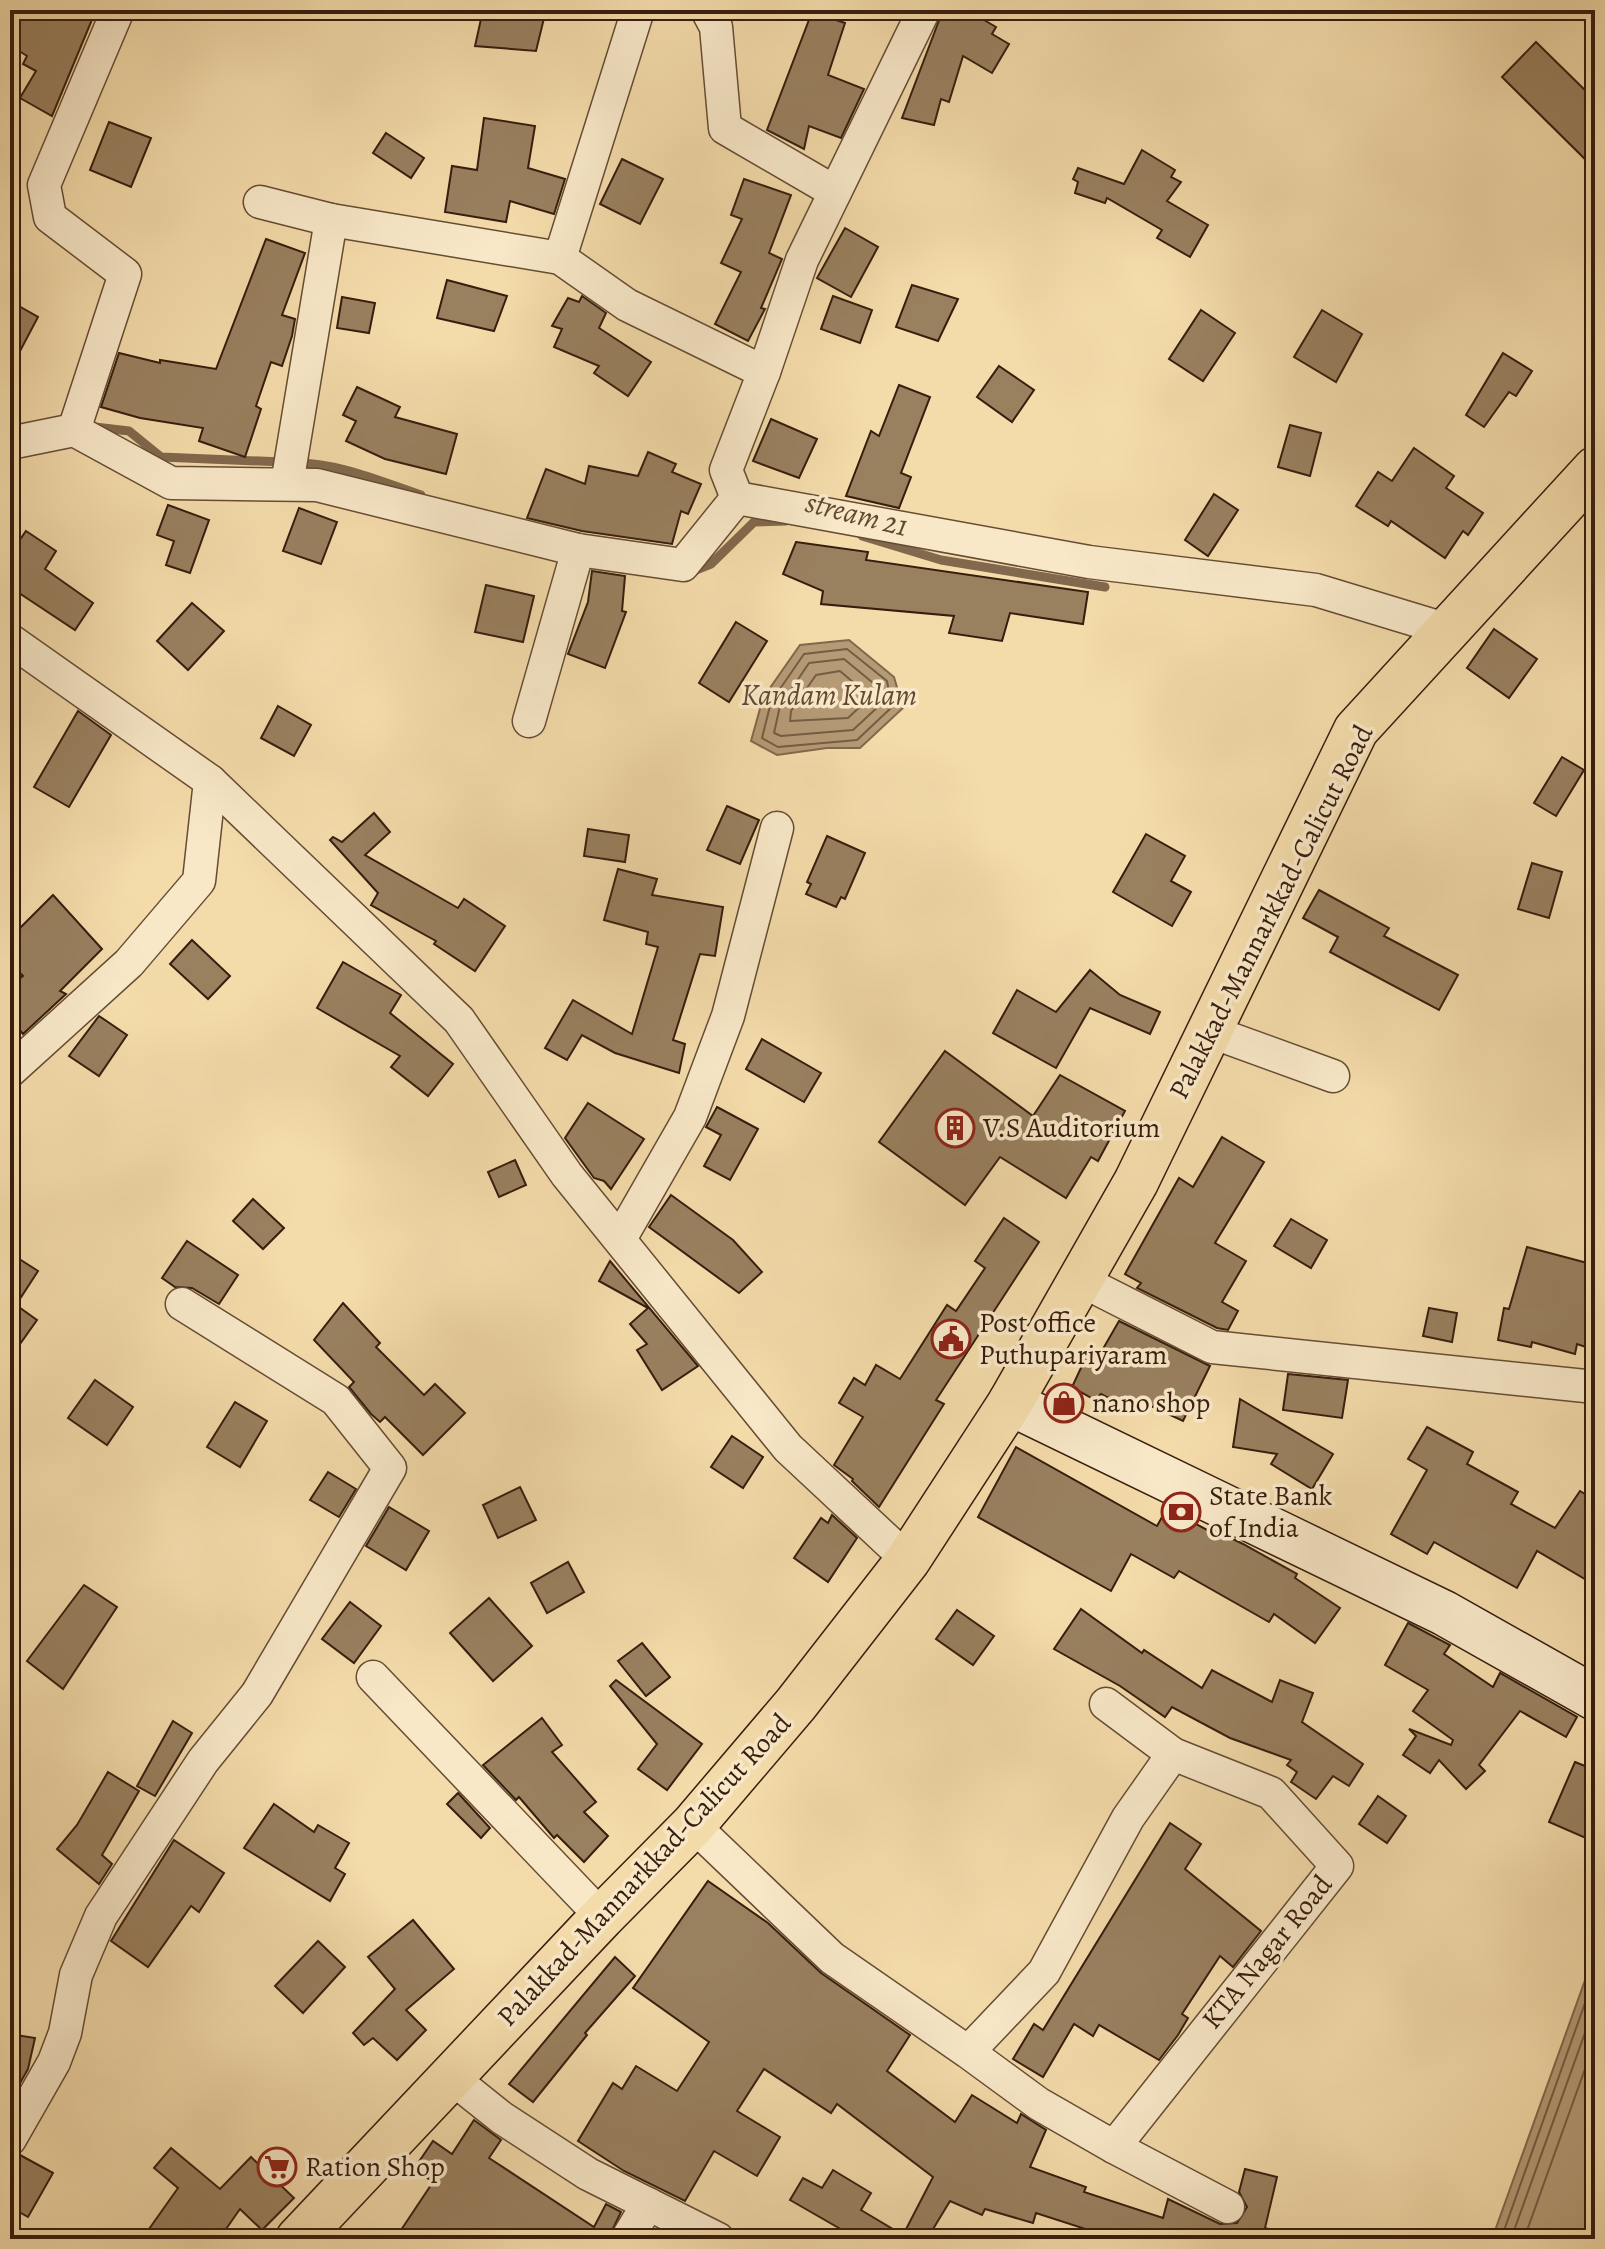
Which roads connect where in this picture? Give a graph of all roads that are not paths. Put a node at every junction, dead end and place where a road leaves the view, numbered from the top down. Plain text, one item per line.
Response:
1 (118, 10) edge
2 (638, 10) edge
3 (707, 10) edge
4 (924, 10) edge
5 (835, 192) junction
6 (260, 202) dead end
7 (331, 220) junction
8 (560, 258) junction
9 (764, 372) junction
10 (74, 430) junction
11 (10, 443) edge
12 (1595, 469) edge
13 (287, 484) junction
14 (737, 498) junction
15 (578, 550) junction
16 (1448, 630) junction
17 (10, 640) edge
18 (529, 721) dead end
19 (210, 781) junction
20 (777, 828) dead end
21 (1209, 1031) junction
22 (10, 1071) edge
23 (1333, 1076) dead end
24 (620, 1239) junction
25 (1082, 1281) junction
26 (182, 1304) dead end
27 (1595, 1387) edge
28 (1010, 1403) junction
29 (908, 1560) junction
30 (373, 1677) dead end
31 (1595, 1698) edge
32 (1106, 1704) dead end
33 (1173, 1754) junction
34 (693, 1825) junction
35 (602, 1917) junction
36 (968, 2052) junction
37 (452, 2078) junction
38 (10, 2139) edge
39 (1114, 2147) junction
40 (648, 2204) junction
41 (1228, 2207) dead end
42 (298, 2239) edge
43 (627, 2239) edge
44 (718, 2239) edge

1 - 10 street
2 - 8 street
3 - 5 street
4 - 5 street
5 - 9 street
6 - 7 street
7 - 8 street
7 - 13 street
8 - 9 street
9 - 14 street
10 - 11 street
10 - 13 street
12 - 16 highway, Palakkad-Mannarkkad-Calicut Road
13 - 15 street
14 - 15 street
14 - 16 street
15 - 18 street
16 - 21 highway, Palakkad-Mannarkkad-Calicut Road
17 - 19 street
19 - 22 street
19 - 24 street
20 - 24 street
21 - 23 street
21 - 25 highway, Palakkad-Mannarkkad-Calicut Road
24 - 29 street
25 - 27 street
25 - 28 highway, Palakkad-Mannarkkad-Calicut Road
26 - 38 street
28 - 29 highway, Palakkad-Mannarkkad-Calicut Road
28 - 31 street
29 - 34 highway, Palakkad-Mannarkkad-Calicut Road
30 - 35 street
32 - 33 street
33 - 36 street
33 - 39 street, KTA Nagar Road
34 - 35 highway, Palakkad-Mannarkkad-Calicut Road
34 - 36 street
35 - 37 highway, Palakkad-Mannarkkad-Calicut Road
36 - 39 street
37 - 40 street
37 - 42 highway, Palakkad-Mannarkkad-Calicut Road
39 - 41 street
40 - 43 street
40 - 44 street

